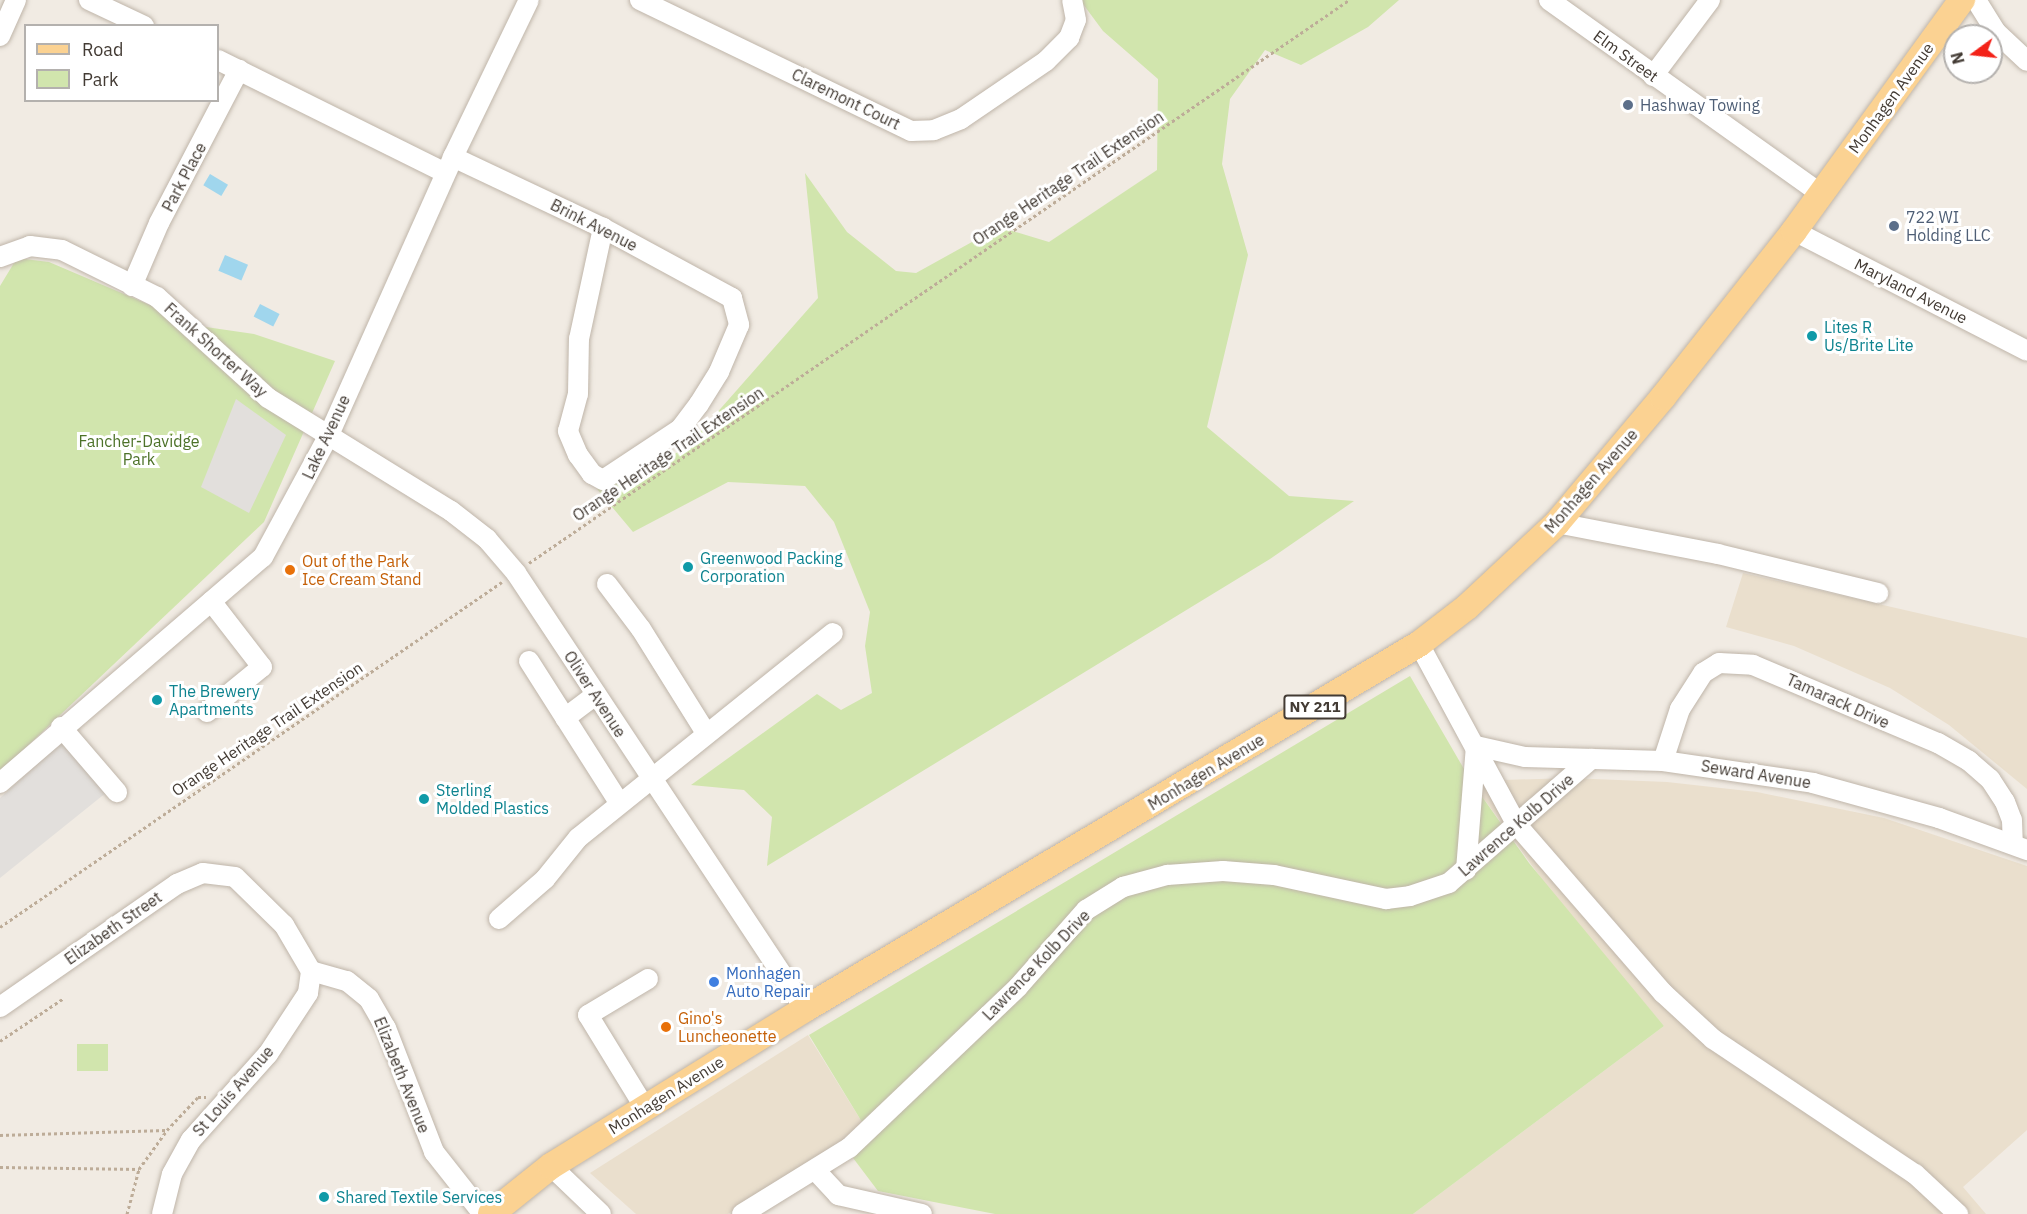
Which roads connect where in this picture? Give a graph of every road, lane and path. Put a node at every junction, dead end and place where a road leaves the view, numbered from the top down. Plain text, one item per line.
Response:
1 (16, 0) edge
2 (89, 0) edge
3 (529, 0) edge
4 (640, 0) edge
5 (1072, 0) edge
6 (1349, 0) edge
7 (1549, 0) edge
8 (1710, 0) edge
9 (1962, 0) edge
10 (1976, 0) edge
11 (140, 24) edge
12 (0, 36) edge
13 (219, 60) edge
14 (2027, 61) edge
15 (239, 70) junction
16 (1653, 76) junction
17 (449, 165) junction
18 (1821, 194) junction
19 (603, 228) junction
20 (1794, 231) junction
21 (0, 257) edge
22 (132, 286) junction
23 (2027, 351) edge
24 (328, 438) junction
25 (1557, 523) junction
26 (516, 573) junction
27 (607, 584) dead end
28 (1878, 593) dead end
29 (211, 601) junction
30 (833, 633) dead end
31 (1419, 644) junction
32 (529, 661) dead end
33 (596, 695) junction
34 (207, 712) dead end
35 (565, 718) junction
36 (61, 728) junction
37 (706, 734) junction
38 (1476, 746) junction
39 (1591, 759) junction
40 (1663, 761) junction
41 (651, 778) junction
42 (0, 783) edge
43 (117, 792) dead end
44 (620, 804) junction
45 (1517, 825) junction
46 (2020, 847) edge
47 (1466, 870) junction
48 (499, 919) dead end
49 (0, 927) edge
50 (310, 971) junction
51 (648, 979) dead end
52 (64, 998) dead end
53 (0, 1007) edge
54 (806, 1009) junction
55 (0, 1041) edge
56 (645, 1108) junction
57 (167, 1130) dead end
58 (0, 1135) edge
59 (551, 1166) junction
60 (0, 1167) edge
61 (139, 1169) dead end
62 (816, 1171) junction
63 (162, 1214) edge
64 (483, 1214) edge
65 (491, 1214) edge
66 (601, 1214) edge
67 (742, 1214) edge
68 (922, 1214) edge
69 (1958, 1214) edge

1 - 12 street
2 - 11 street
3 - 17 street, Lake Avenue
4 - 5 street, Claremont Court
6 - 26 path, Orange Heritage Trail Extension
7 - 16 street, Elm Street
8 - 16 street
9 - 18 main road, Monhagen Avenue / NY 211
10 - 14 street
13 - 15 street, Brink Avenue
15 - 17 street, Brink Avenue
15 - 22 street, Park Place
16 - 18 street, Elm Street
17 - 19 street, Brink Avenue
17 - 24 street, Lake Avenue
18 - 20 main road, Monhagen Avenue / NY 211
19 - 19 street, Brink Avenue
20 - 23 street, Maryland Avenue
20 - 25 main road, Monhagen Avenue / NY 211
21 - 22 street, Frank Shorter Way
22 - 24 street, Frank Shorter Way
24 - 26 street, Oliver Avenue
24 - 29 street, Lake Avenue
25 - 28 street
25 - 31 main road, Monhagen Avenue / NY 211
26 - 33 street, Oliver Avenue
26 - 49 path, Orange Heritage Trail Extension
27 - 37 street
29 - 34 street
29 - 36 street, Lake Avenue
30 - 37 street
31 - 38 street
31 - 54 main road, Monhagen Avenue / NY 211
32 - 35 street
33 - 35 street
33 - 41 street, Oliver Avenue
35 - 44 street
36 - 42 street, Lake Avenue
36 - 43 street
37 - 41 street
38 - 39 street, Seward Avenue
38 - 45 street
38 - 47 street
39 - 40 street, Seward Avenue
39 - 45 street, Lawrence Kolb Drive
40 - 46 street, Seward Avenue
40 - 46 street, Tamarack Drive
41 - 44 street
41 - 54 street, Oliver Avenue
44 - 48 street
45 - 47 street, Lawrence Kolb Drive
45 - 69 street
47 - 62 street, Lawrence Kolb Drive
50 - 53 street, Elizabeth Street
50 - 63 street, St Louis Avenue
50 - 64 street, Elizabeth Avenue
51 - 56 street
52 - 55 path
54 - 56 main road, Monhagen Avenue / NY 211
56 - 59 main road, Monhagen Avenue / NY 211
57 - 58 path
59 - 65 main road, Monhagen Avenue / NY 211
59 - 66 street
60 - 61 path
62 - 67 street, Lawrence Kolb Drive
62 - 68 street

